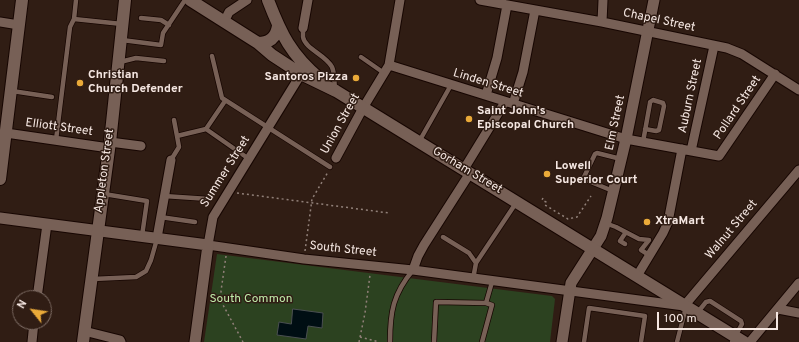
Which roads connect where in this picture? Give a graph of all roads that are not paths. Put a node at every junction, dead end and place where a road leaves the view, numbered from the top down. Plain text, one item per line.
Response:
1 (22, 0) edge
2 (76, 0) edge
3 (185, 0) edge
4 (247, 0) edge
5 (268, 0) edge
6 (308, 0) edge
7 (400, 0) edge
8 (480, 0) edge
9 (602, 0) edge
10 (654, 0) edge
11 (126, 2) edge
12 (197, 2) edge
13 (522, 4) edge
14 (507, 5) junction
15 (536, 10) junction
16 (141, 18) dead end
17 (74, 19) junction
18 (0, 22) edge
19 (224, 22) junction
20 (602, 22) junction
21 (122, 24) junction
22 (19, 25) junction
23 (169, 25) junction
24 (278, 26) junction
25 (303, 28) joint
26 (648, 31) junction
27 (121, 40) junction
28 (258, 43) junction
29 (714, 46) junction
30 (212, 56) dead end
31 (361, 57) dead end
32 (164, 61) dead end
33 (118, 62) junction
34 (389, 65) junction
35 (301, 74) junction
36 (384, 74) junction
37 (775, 74) junction
38 (451, 84) junction
39 (799, 90) edge
40 (11, 91) junction
41 (336, 91) junction
42 (486, 95) junction
43 (52, 97) dead end
44 (225, 101) junction
45 (509, 103) junction
46 (363, 108) junction
47 (174, 120) dead end
48 (269, 127) junction
49 (206, 129) junction
50 (645, 129) junction
51 (6, 133) junction
52 (177, 136) junction
53 (626, 139) junction
54 (56, 140) junction
55 (419, 142) junction
56 (643, 142) junction
57 (110, 145) junction
58 (141, 146) dead end
59 (686, 150) junction
60 (336, 158) dead end
61 (249, 159) junction
62 (621, 159) junction
63 (171, 160) joint
64 (330, 168) road end
65 (799, 170) edge
66 (467, 171) junction
67 (0, 176) edge
68 (613, 191) junction
69 (102, 194) junction
70 (164, 196) junction
71 (209, 199) dead end
72 (517, 202) junction
73 (160, 217) junction
74 (0, 218) edge
75 (195, 222) dead end
76 (605, 223) junction
77 (46, 224) junction
78 (97, 230) junction
79 (626, 232) junction
80 (142, 237) junction
81 (443, 237) dead end
82 (157, 238) junction
83 (625, 244) dead end
84 (208, 245) junction
85 (593, 249) junction
86 (649, 255) junction
87 (476, 263) junction
88 (413, 270) junction
89 (637, 276) junction
90 (91, 279) junction
91 (473, 279) junction
92 (492, 282) junction
93 (799, 283) edge
94 (38, 290) edge
95 (570, 290) junction
96 (486, 303) junction
97 (685, 307) junction
98 (778, 309) junction
99 (799, 313) edge
100 (697, 314) junction
101 (33, 330) edge
102 (84, 337) edge
103 (737, 340) edge
104 (32, 342) edge
105 (121, 342) edge
106 (195, 342) edge
107 (390, 342) edge
108 (434, 342) edge
109 (482, 342) edge
110 (562, 342) edge
111 (584, 342) edge
112 (642, 342) edge
113 (677, 342) edge
114 (750, 342) edge

1 - 22 main road
2 - 17 lane
3 - 23 lane
4 - 19 street
5 - 24 main road
6 - 25 street
7 - 34 street, Union Street
8 - 14 street, Chapel Street
9 - 20 street
10 - 26 street, Elm Street
11 - 21 main road, Appleton Street
12 - 19 main road, Gorham Street
13 - 14 street, Chapel Street
13 - 15 street, Chapel Street
14 - 42 street
15 - 20 street, Chapel Street
15 - 45 street
16 - 23 lane
17 - 21 lane
17 - 54 lane
18 - 22 street
19 - 28 main road, Gorham Street
20 - 26 street, Chapel Street
21 - 27 main road, Appleton Street
22 - 40 main road
23 - 27 lane
24 - 28 main road
24 - 41 main road
25 - 41 lane
26 - 29 street, Chapel Street
26 - 53 street, Elm Street
27 - 33 main road, Appleton Street
28 - 35 main road, Gorham Street
29 - 37 street, Chapel Street
29 - 59 street, Auburn Street
30 - 44 lane
31 - 36 lane
32 - 33 lane
33 - 57 main road, Appleton Street
34 - 36 street, Union Street
34 - 38 street, Linden Street
35 - 41 main road, Gorham Street
35 - 48 street, Summer Street
36 - 46 street, Union Street
37 - 39 street, Chapel Street
37 - 59 street, Pollard Street
38 - 42 street, Linden Street
38 - 55 lane
40 - 43 lane
40 - 51 main road
41 - 46 main road, Gorham Street
42 - 45 street, Linden Street
44 - 48 lane
44 - 49 lane
45 - 53 street, Linden Street
45 - 66 street
46 - 55 main road, Gorham Street
46 - 60 street, Union Street
47 - 52 lane
48 - 61 street, Summer Street
48 - 64 lane
49 - 52 lane
49 - 61 lane
50 - 50 lane
50 - 56 lane
51 - 54 street, Elliott Street
51 - 67 main road
52 - 63 lane
53 - 56 street, Pollard Street
53 - 62 street, Elm Street
54 - 57 street, Elliott Street
55 - 66 main road, Gorham Street
56 - 59 street, Pollard Street
57 - 58 street, Elliott Street
57 - 69 main road, Appleton Street
59 - 86 street, Auburn Street
61 - 84 street, Summer Street
62 - 68 street, Elm Street
62 - 68 lane
63 - 70 street
65 - 97 street, Walnut Street
66 - 72 main road, Gorham Street
66 - 88 street
68 - 76 street, Elm Street
69 - 78 main road, Appleton Street
69 - 80 lane
70 - 71 lane
70 - 73 street
72 - 85 main road, Gorham Street
72 - 87 lane
73 - 75 lane
73 - 82 street
74 - 77 street, South Street
76 - 79 lane
76 - 85 street, Elm Street
77 - 78 street, South Street
77 - 94 street
78 - 80 street, South Street
78 - 90 main road, Appleton Street
79 - 83 lane
79 - 86 lane
80 - 82 street, South Street
81 - 87 lane
82 - 84 street, South Street
82 - 90 lane
84 - 88 street, South Street
84 - 106 street, Summer Street
85 - 89 main road, Gorham Street
85 - 95 street, Elm Street
86 - 89 street, Auburn Street
87 - 91 lane
88 - 91 street, South Street
88 - 107 lane
89 - 97 main road, Gorham Street
90 - 102 main road, Appleton Street
91 - 92 street, South Street
92 - 95 street, South Street
92 - 96 lane
93 - 98 street
95 - 97 street, South Street
95 - 110 street, Elm Street
96 - 108 lane
96 - 109 lane
97 - 100 main road, Gorham Street
97 - 113 lane
98 - 99 street
98 - 114 street
100 - 103 main road, Gorham Street
100 - 103 lane
101 - 104 street
102 - 105 street
111 - 112 lane

